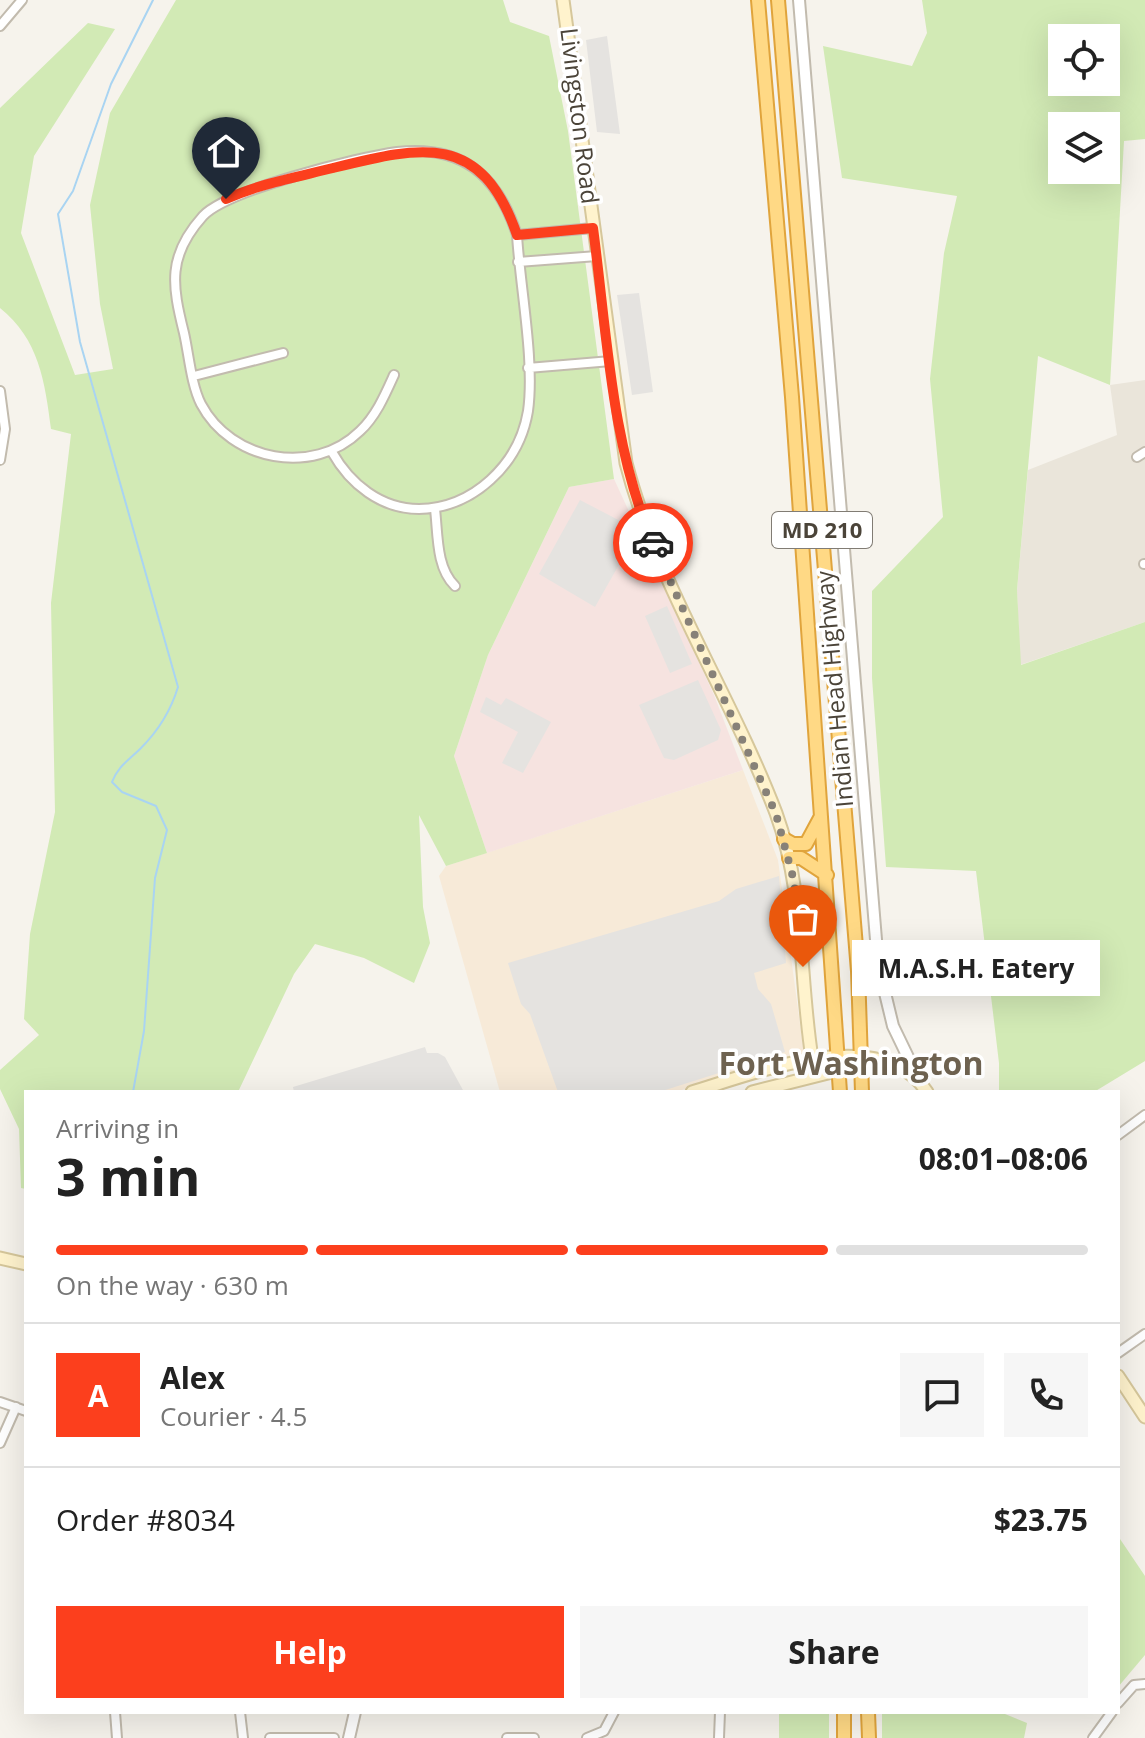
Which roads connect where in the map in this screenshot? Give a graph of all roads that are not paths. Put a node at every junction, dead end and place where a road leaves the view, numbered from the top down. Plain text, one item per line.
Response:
1 (22, 0) edge
2 (563, 0) edge
3 (758, 0) edge
4 (778, 0) edge
5 (799, 0) edge
6 (0, 26) edge
7 (593, 228) junction
8 (517, 235) junction
9 (597, 256) junction
10 (518, 262) junction
11 (283, 353) dead end
12 (611, 361) junction
13 (528, 368) junction
14 (394, 375) dead end
15 (194, 376) junction
16 (0, 391) edge
17 (332, 452) junction
18 (1, 455) edge
19 (435, 509) junction
20 (455, 586) dead end
21 (821, 815) junction
22 (784, 839) junction
23 (789, 858) junction
24 (827, 875) junction
25 (812, 1058) junction
26 (861, 1060) junction
27 (839, 1063) junction
28 (919, 1080) junction
29 (699, 1090) edge
30 (758, 1090) edge
31 (840, 1090) edge
32 (862, 1090) edge
33 (926, 1090) edge
34 (1145, 1115) edge
35 (1120, 1134) edge
36 (0, 1258) edge
37 (24, 1264) edge
38 (1145, 1334) edge
39 (1120, 1352) edge
40 (1120, 1379) edge
41 (0, 1402) edge
42 (16, 1407) junction
43 (24, 1410) edge
44 (1145, 1417) edge
45 (0, 1443) edge
46 (1145, 1684) edge
47 (1120, 1701) edge
48 (115, 1714) edge
49 (240, 1714) edge
50 (355, 1714) edge
51 (613, 1714) edge
52 (720, 1714) edge
53 (844, 1714) edge
54 (868, 1714) edge
55 (1111, 1714) edge
56 (117, 1738) edge
57 (243, 1738) edge
58 (270, 1738) edge
59 (334, 1738) edge
60 (349, 1738) edge
61 (507, 1738) edge
62 (534, 1738) edge
63 (587, 1738) edge
64 (719, 1738) edge
65 (844, 1738) edge
66 (869, 1738) edge
67 (1093, 1738) edge

1 - 6 street
2 - 7 main road, Livingston Road
3 - 21 highway, Indian Head Highway / MD 210
4 - 26 highway, Indian Head Highway / MD 210
5 - 28 street
7 - 8 street
7 - 9 main road, Livingston Road
8 - 10 street
8 - 15 street
9 - 10 street
9 - 12 main road, Livingston Road
10 - 13 street
11 - 15 street
12 - 13 street
12 - 22 main road, Livingston Road
13 - 19 street
14 - 17 street
15 - 17 street
16 - 18 street
17 - 19 street
19 - 20 street
21 - 22 highway
21 - 24 highway, Indian Head Highway / MD 210
22 - 23 main road, Livingston Road
23 - 24 highway
23 - 25 main road, Livingston Road
24 - 27 highway, Indian Head Highway / MD 210
25 - 27 main road
25 - 29 main road
26 - 27 main road
26 - 28 main road
26 - 32 highway, Indian Head Highway / MD 210
27 - 30 main road
27 - 31 highway, Indian Head Highway / MD 210
28 - 33 main road
34 - 35 street
36 - 37 main road
38 - 39 street
40 - 44 main road
41 - 42 street
42 - 43 street
42 - 45 street
46 - 47 street
48 - 56 street
49 - 57 street
50 - 60 street
51 - 63 street
52 - 64 street
53 - 65 highway
54 - 66 highway
55 - 67 street
58 - 59 street
61 - 62 street

